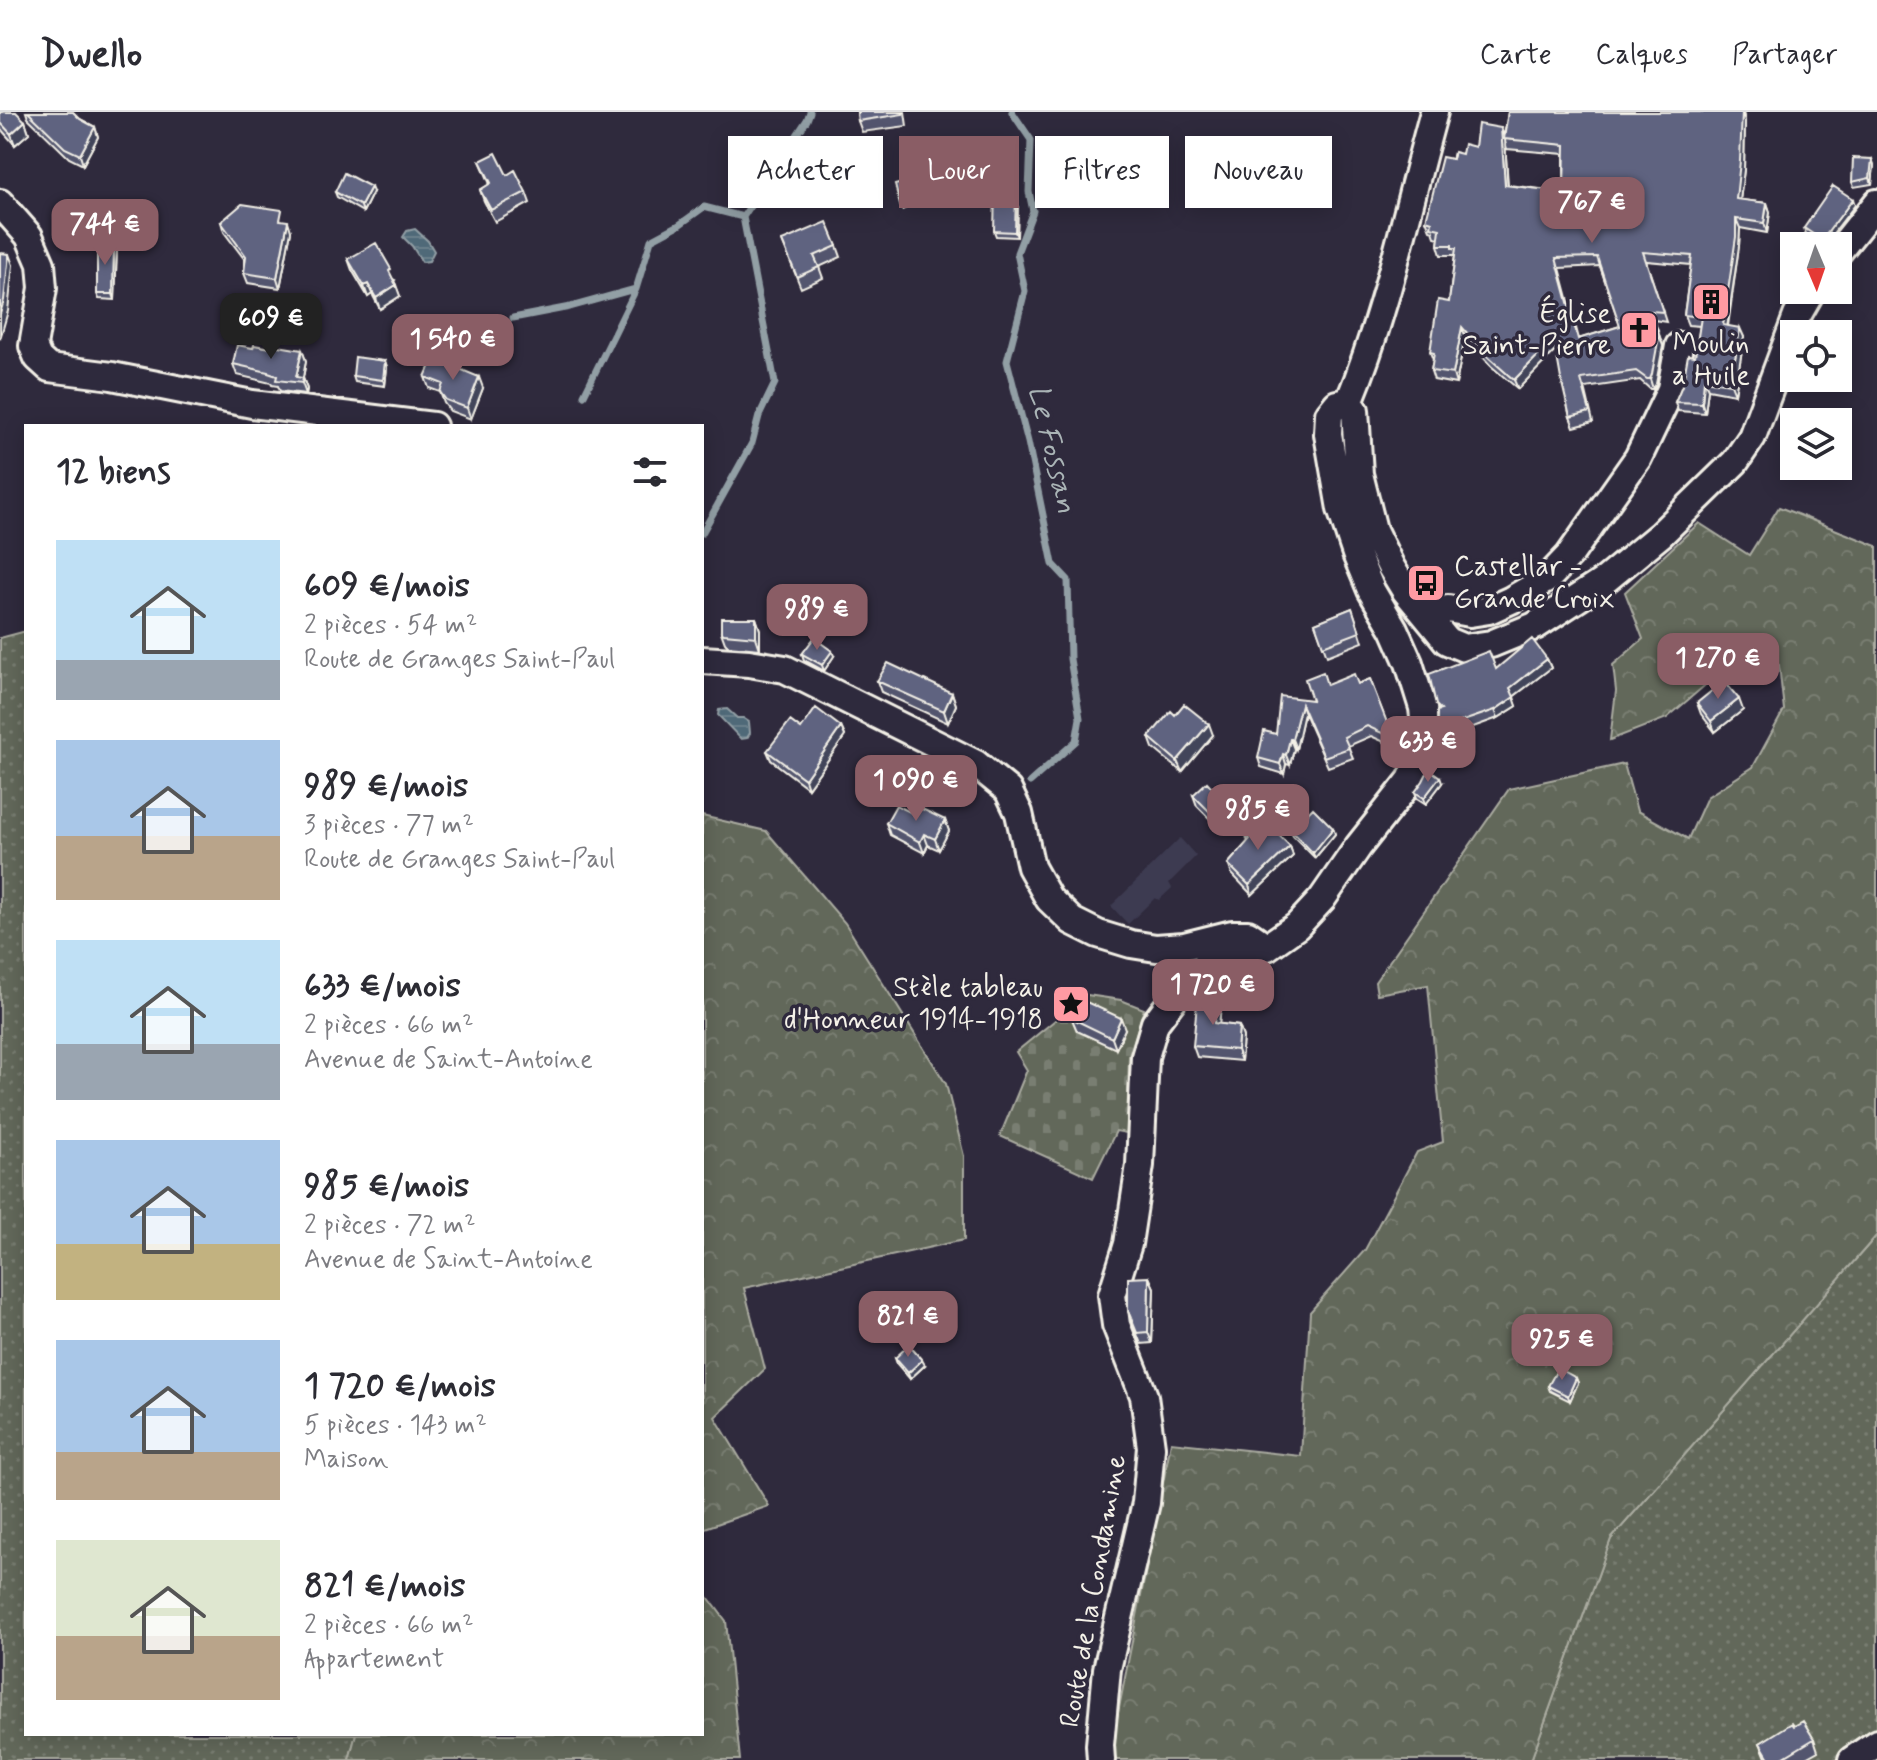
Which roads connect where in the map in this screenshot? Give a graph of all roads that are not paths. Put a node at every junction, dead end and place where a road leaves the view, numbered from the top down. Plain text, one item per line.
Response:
1 (1434, 112) edge
2 (0, 203) edge
3 (1877, 203) edge
4 (1852, 234) edge
5 (1804, 304) edge
6 (1679, 346) dead end
7 (1349, 402) junction
8 (417, 424) edge
9 (1430, 619) junction
10 (704, 660) edge
11 (1267, 947) junction
12 (1877, 1743) edge
13 (1101, 1760) edge
14 (1852, 1760) edge

1 - 7 street
2 - 8 street
3 - 4 street
5 - 9 street
6 - 9 street
7 - 9 street
7 - 11 street
10 - 11 street
11 - 13 street, Route de la Condamine
12 - 14 street

